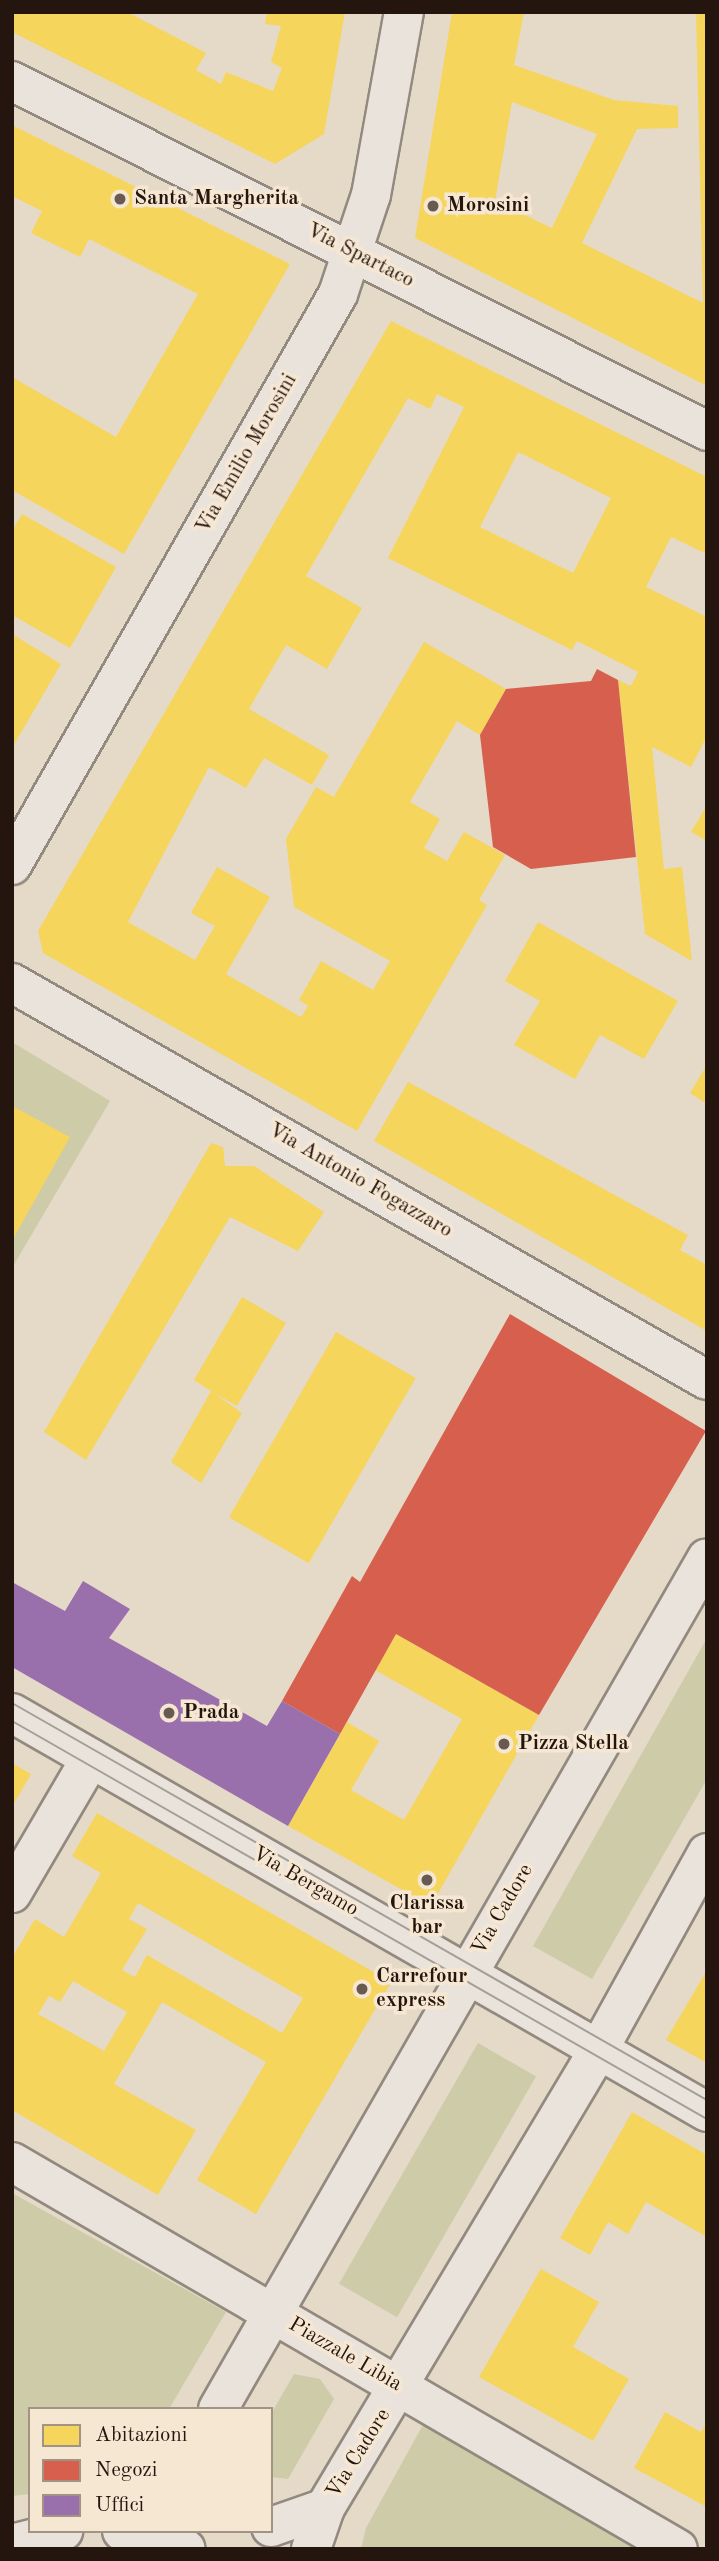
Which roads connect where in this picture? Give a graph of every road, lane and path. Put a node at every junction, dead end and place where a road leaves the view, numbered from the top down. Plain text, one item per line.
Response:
1 (404, 12) edge
2 (12, 81) edge
3 (353, 253) junction
4 (707, 431) edge
5 (12, 865) edge
6 (12, 983) edge
7 (707, 1380) edge
8 (707, 1558) edge
9 (12, 1713) edge
10 (91, 1758) junction
11 (707, 1853) edge
12 (12, 1893) edge
13 (465, 1974) junction
14 (597, 2051) junction
15 (707, 2112) edge
16 (12, 2162) edge
17 (275, 2314) junction
18 (400, 2388) junction
19 (219, 2407) edge
20 (325, 2508) junction
21 (273, 2526) edge
22 (55, 2533) edge
23 (129, 2533) edge
24 (12, 2544) edge
25 (186, 2549) edge
26 (311, 2549) edge
27 (678, 2549) edge

1 - 3 street, Via Emilio Morosini
2 - 3 street, Via Spartaco
3 - 4 street, Via Spartaco
3 - 5 street, Via Emilio Morosini
6 - 7 street, Via Antonio Fogazzaro
8 - 13 street, Via Cadore
9 - 10 street, Via Bergamo
10 - 12 street
10 - 13 street, Via Bergamo
11 - 14 street, Via Cadore
13 - 14 street, Via Bergamo
13 - 17 street, Via Cadore
14 - 15 street, Via Bergamo
14 - 18 street, Via Cadore
16 - 17 street, Piazzale Libia
17 - 18 street, Piazzale Libia
17 - 19 street, Via Cadore
18 - 20 street, Via Cadore
18 - 27 street, Piazzale Libia
20 - 21 street
20 - 26 street
22 - 24 street
23 - 25 street

